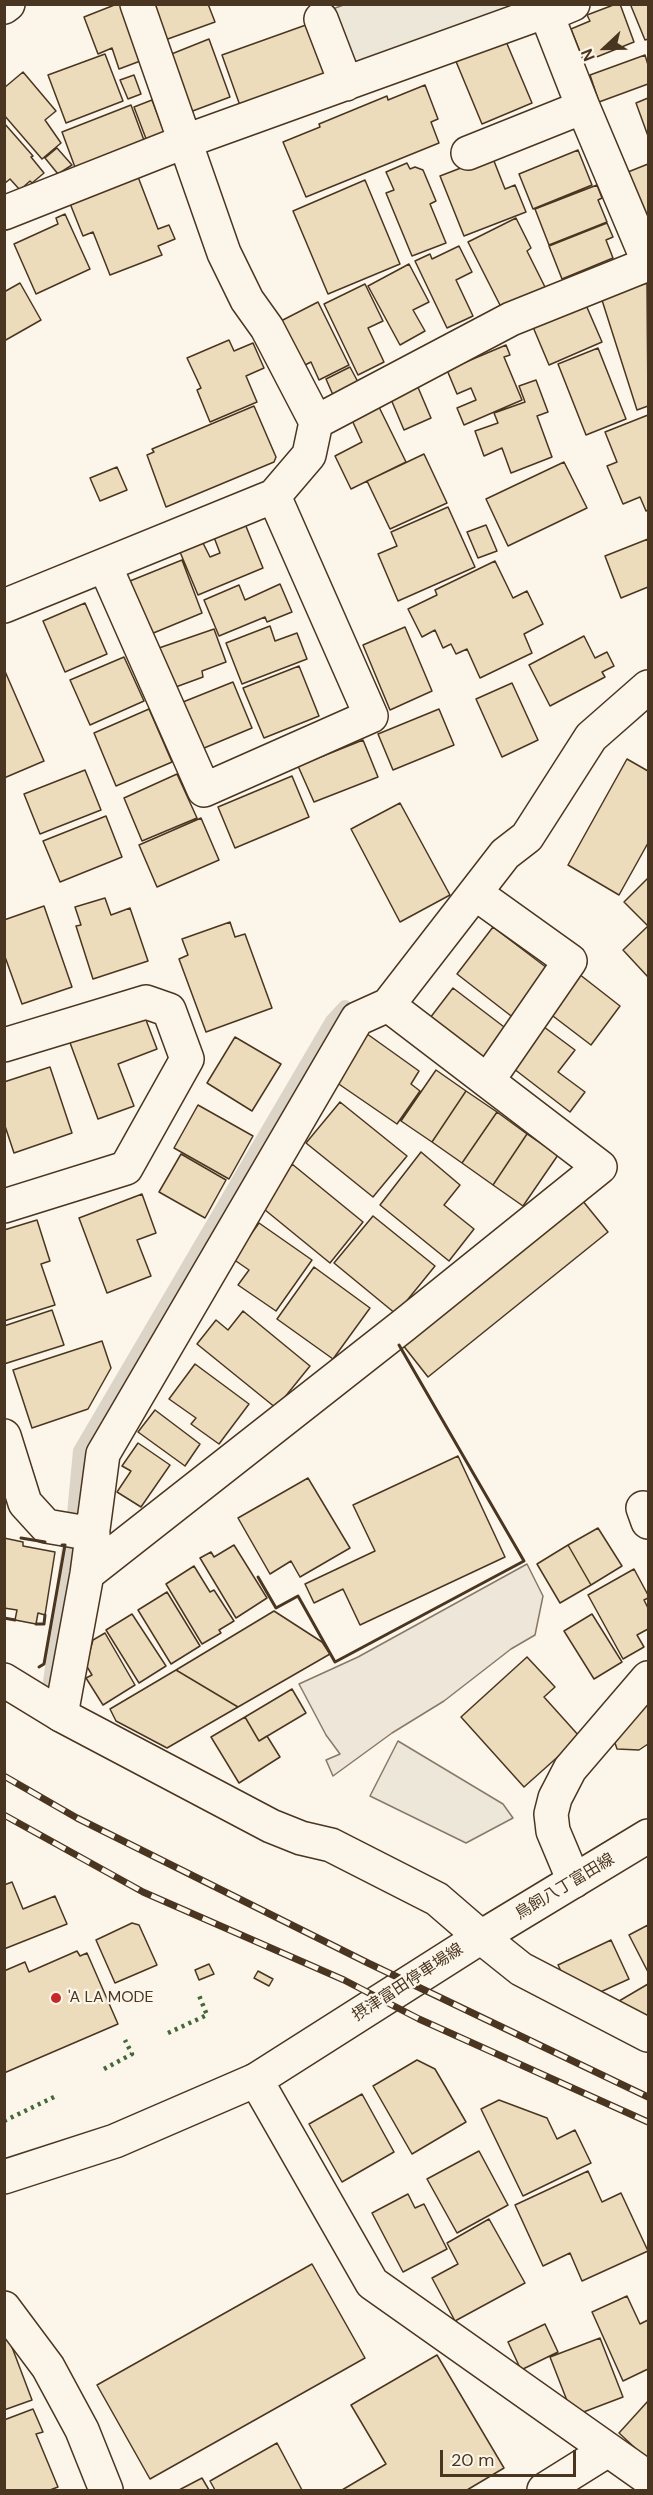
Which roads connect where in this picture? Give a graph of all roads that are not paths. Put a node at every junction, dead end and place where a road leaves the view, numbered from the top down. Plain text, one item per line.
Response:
1 (137, 4) edge
2 (546, 10) edge
3 (321, 19) dead end
4 (346, 84) junction
5 (583, 107) junction
6 (186, 141) junction
7 (468, 153) dead end
8 (4, 213) edge
9 (648, 262) edge
10 (316, 422) junction
11 (274, 496) junction
12 (105, 566) junction
13 (4, 606) edge
14 (648, 687) edge
15 (475, 893) junction
16 (388, 1005) junction
17 (4, 1045) edge
18 (488, 1080) junction
19 (4, 1206) edge
20 (4, 1436) edge
21 (93, 1534) junction
22 (87, 1574) junction
23 (648, 1678) edge
24 (4, 1680) edge
25 (61, 1715) junction
26 (648, 1836) edge
27 (574, 1881) junction
28 (481, 1937) junction
29 (648, 2035) edge
30 (256, 2080) junction
31 (4, 2177) edge
32 (5, 2309) edge
33 (608, 2450) junction
34 (648, 2478) edge
35 (106, 2490) edge
36 (544, 2490) edge

1 - 6 street
2 - 4 street
2 - 5 street
3 - 4 street
4 - 6 street
5 - 7 street
5 - 9 street
6 - 8 street
6 - 10 street
9 - 10 street
10 - 11 street
11 - 12 street
11 - 12 street
12 - 13 street
14 - 15 street
15 - 16 street
15 - 18 street
16 - 18 street
16 - 21 street
17 - 19 street
18 - 22 street
20 - 21 street
21 - 22 street
22 - 25 street
23 - 27 street
24 - 25 street, 摂津富田停車場線
25 - 28 street, 摂津富田停車場線
26 - 27 street, 鳥飼八丁富田線
27 - 28 street, 鳥飼八丁富田線
28 - 29 street
28 - 30 street, 摂津富田停車場線
30 - 31 street, 摂津富田停車場線
30 - 33 street
32 - 35 street
33 - 34 street
33 - 36 street

